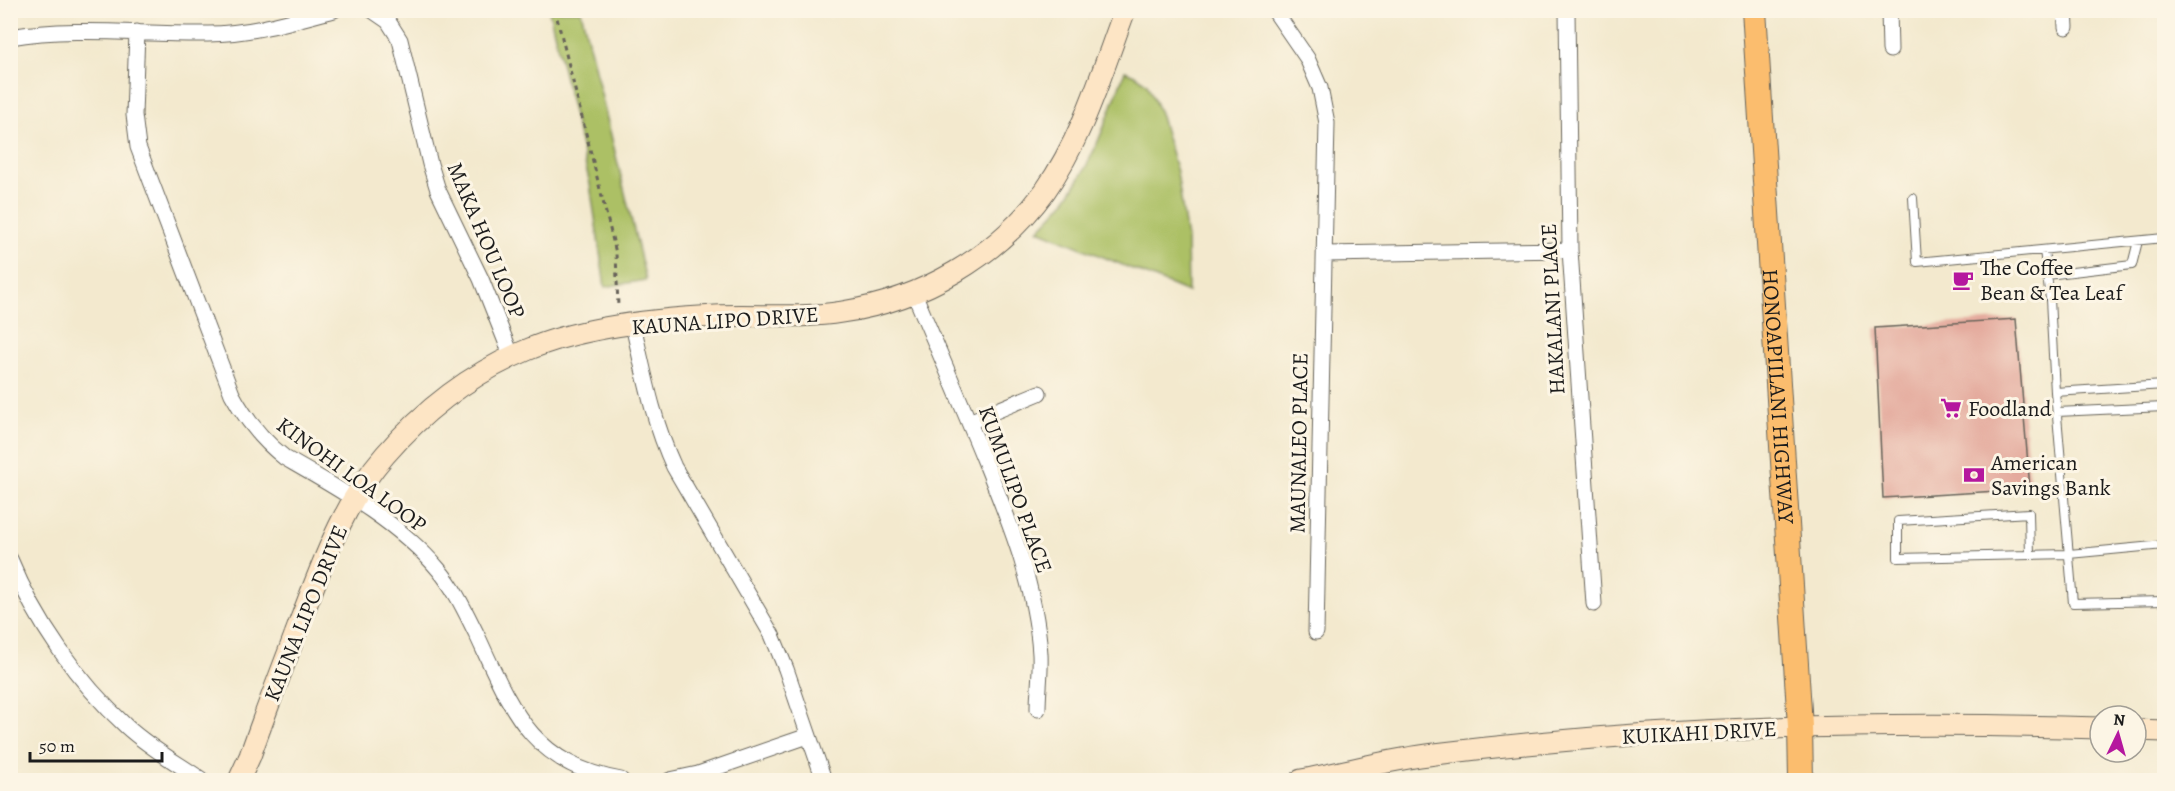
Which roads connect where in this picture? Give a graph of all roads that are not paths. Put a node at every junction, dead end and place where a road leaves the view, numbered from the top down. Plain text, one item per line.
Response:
1 (334, 10) edge
2 (372, 10) edge
3 (1125, 10) edge
4 (1274, 10) edge
5 (1567, 10) edge
6 (1755, 10) edge
7 (1889, 10) edge
8 (2065, 10) edge
9 (2066, 27) dead end
10 (137, 32) junction
11 (10, 37) edge
12 (1890, 50) dead end
13 (1913, 198) dead end
14 (2164, 238) edge
15 (2138, 241) junction
16 (1570, 250) junction
17 (2044, 250) junction
18 (1325, 254) junction
19 (2047, 274) junction
20 (914, 293) junction
21 (626, 326) junction
22 (512, 357) junction
23 (2164, 385) edge
24 (2055, 392) junction
25 (1039, 393) dead end
26 (2164, 407) edge
27 (2057, 412) junction
28 (969, 422) junction
29 (354, 499) junction
30 (2164, 545) edge
31 (2069, 554) junction
32 (2030, 555) junction
33 (10, 559) edge
34 (2164, 601) edge
35 (1594, 604) dead end
36 (1316, 632) dead end
37 (1038, 709) dead end
38 (1800, 726) junction
39 (2088, 728) edge
40 (2148, 730) edge
41 (2164, 730) edge
42 (808, 736) junction
43 (202, 780) edge
44 (239, 780) edge
45 (612, 780) edge
46 (670, 780) edge
47 (824, 780) edge
48 (1301, 780) edge
49 (1801, 780) edge
50 (1939, 780) edge
51 (1971, 780) edge

1 - 10 street
2 - 22 street, MAKA HOU LOOP
3 - 20 street, KAUNA LIPO DRIVE
4 - 18 street, MAUNALEO PLACE
5 - 16 street, HAKALANI PLACE
6 - 38 main road, HONOAPIILANI HIGHWAY
7 - 12 street
8 - 9 street
10 - 11 street
10 - 29 street, KINOHI LOA LOOP
13 - 17 lane
14 - 15 lane
15 - 17 lane
15 - 19 lane
16 - 18 street
16 - 35 street, HAKALANI PLACE
17 - 19 lane
18 - 36 street, MAUNALEO PLACE
19 - 24 lane
20 - 21 street, KAUNA LIPO DRIVE
20 - 28 street, KUMULIPO PLACE
21 - 22 street, KAUNA LIPO DRIVE
21 - 42 street
22 - 29 street, KAUNA LIPO DRIVE
23 - 24 lane
24 - 27 lane
25 - 28 street
26 - 27 lane
27 - 31 lane
28 - 37 street, KUMULIPO PLACE
29 - 44 street, KAUNA LIPO DRIVE
29 - 45 street, KINOHI LOA LOOP
30 - 31 lane
31 - 32 lane
31 - 34 lane
32 - 32 lane
33 - 43 street
38 - 39 street, KUIKAHI DRIVE
38 - 48 street, KUIKAHI DRIVE
38 - 49 main road, HONOAPIILANI HIGHWAY
40 - 41 street
42 - 46 street
42 - 47 street
50 - 51 lane

